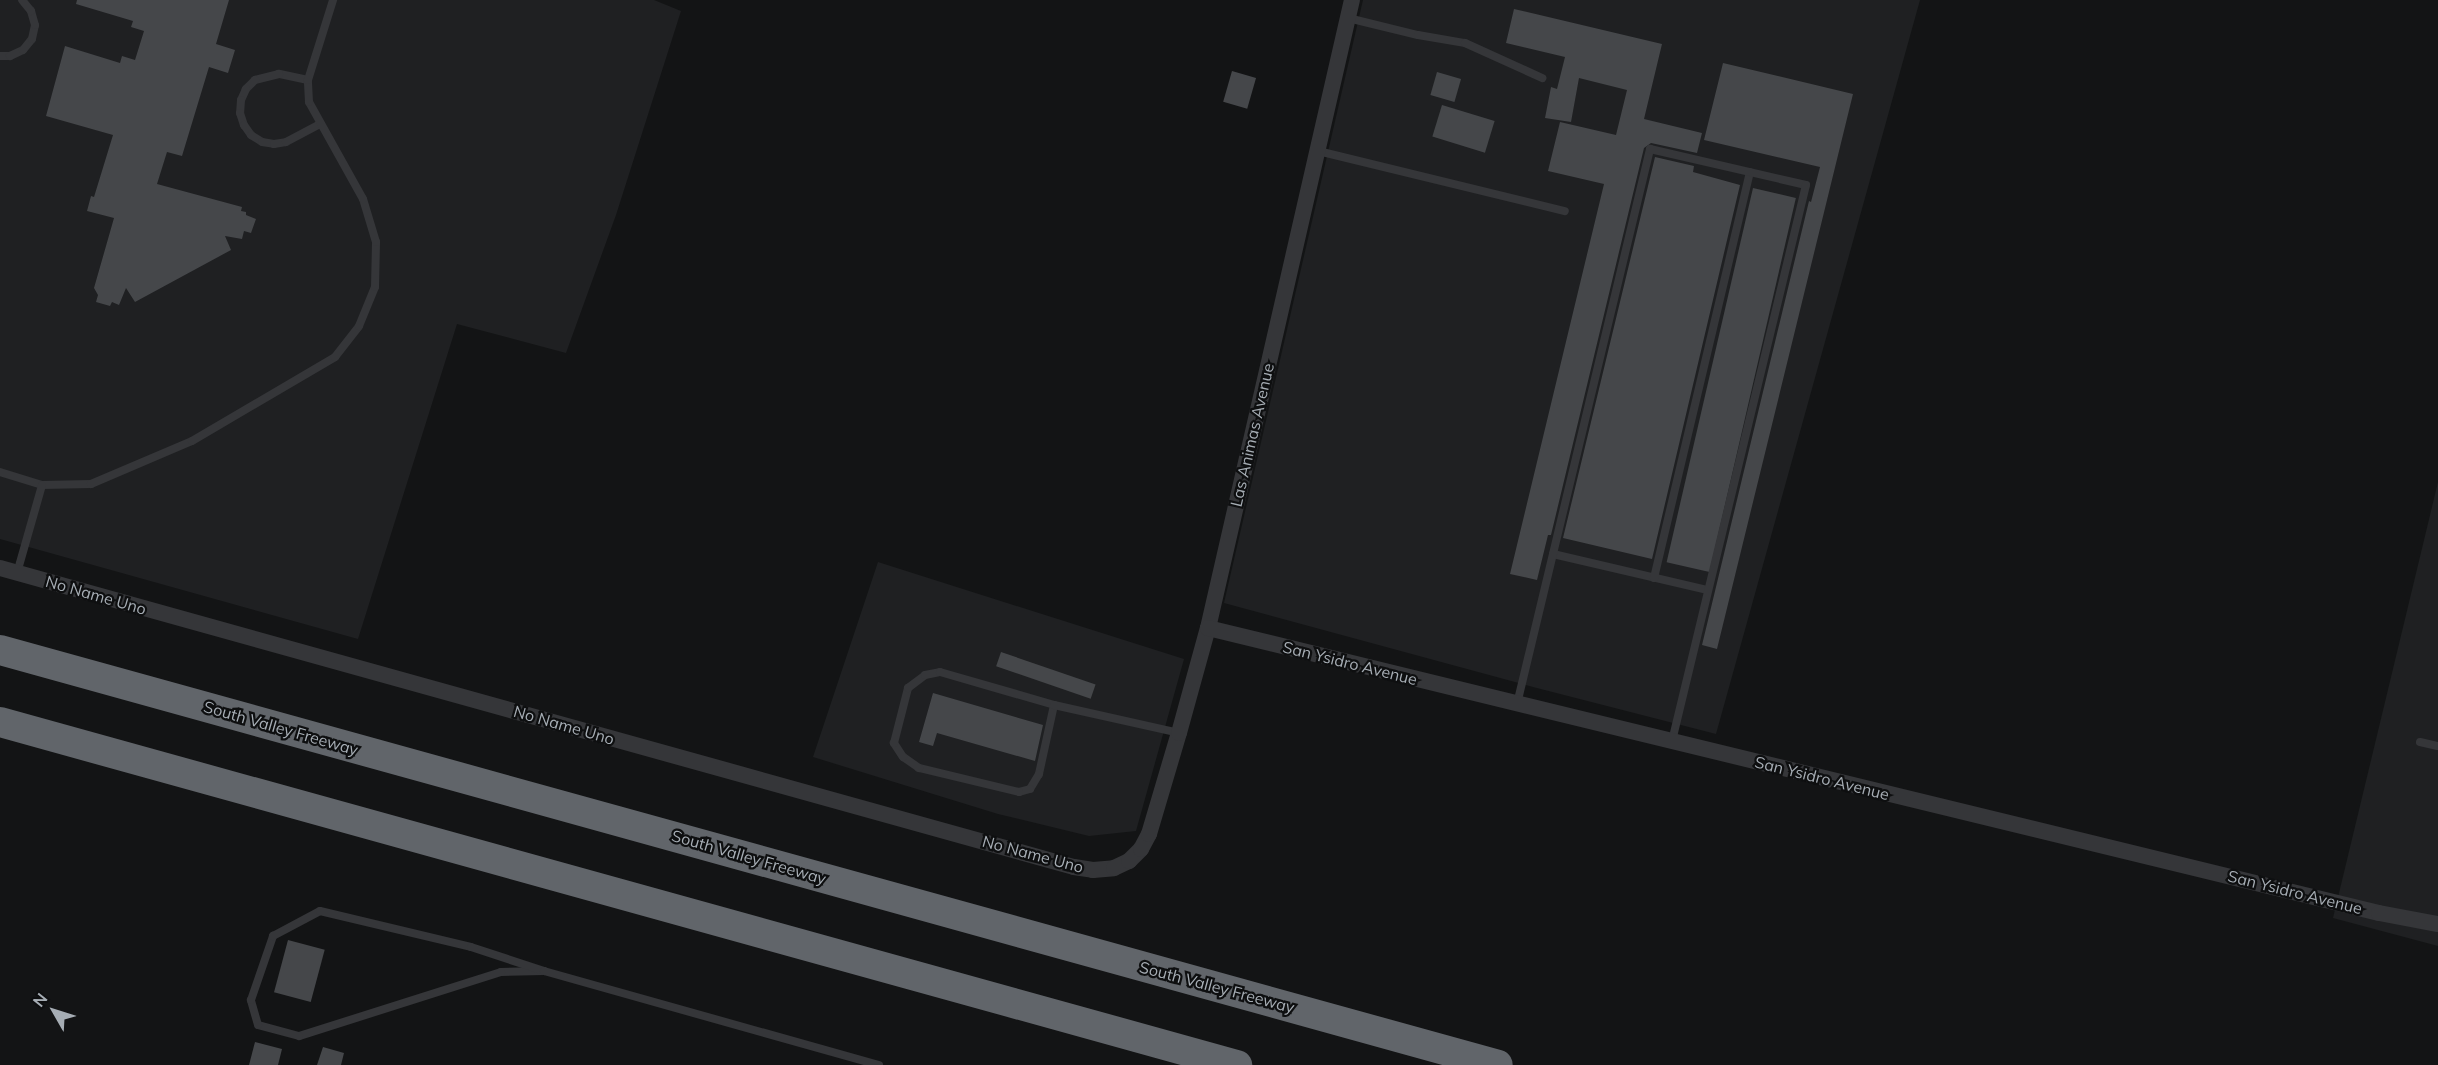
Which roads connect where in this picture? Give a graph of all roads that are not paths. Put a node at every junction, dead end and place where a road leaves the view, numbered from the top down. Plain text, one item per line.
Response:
1 (22, 0) edge
2 (333, 0) edge
3 (1352, 0) edge
4 (1348, 18) junction
5 (0, 56) edge
6 (1542, 78) dead end
7 (308, 80) junction
8 (320, 124) junction
9 (1317, 151) junction
10 (1750, 172) junction
11 (1566, 211) dead end
12 (0, 472) edge
13 (42, 485) junction
14 (1553, 554) junction
15 (0, 568) edge
16 (17, 573) junction
17 (1654, 578) junction
18 (1708, 590) junction
19 (1208, 628) junction
20 (0, 650) edge
21 (1517, 704) junction
22 (1054, 705) junction
23 (0, 722) edge
24 (1179, 733) junction
25 (1672, 741) junction
26 (2420, 742) dead end
27 (2438, 746) edge
28 (1129, 861) joint
29 (2438, 924) edge
30 (544, 971) junction
31 (879, 1065) edge
32 (1237, 1065) edge
33 (1498, 1065) edge

1 - 5 lane
2 - 7 lane
3 - 4 street, Las Animas Avenue
4 - 6 lane
4 - 9 street, Las Animas Avenue
7 - 8 lane
7 - 8 lane
8 - 13 lane
9 - 11 lane
9 - 19 street, Las Animas Avenue
10 - 14 lane
10 - 17 lane
10 - 18 lane
12 - 13 lane
13 - 16 lane
14 - 17 lane
14 - 21 lane
15 - 16 street, No Name Uno
16 - 28 street, No Name Uno
17 - 18 lane
18 - 25 lane
19 - 21 street, San Ysidro Avenue
19 - 24 street, Las Animas Avenue
20 - 33 highway, South Valley Freeway
21 - 25 street, San Ysidro Avenue
22 - 22 lane
22 - 24 lane
23 - 32 highway
24 - 28 street, Las Animas Avenue
25 - 29 street, San Ysidro Avenue
26 - 27 lane
30 - 30 lane
30 - 31 lane

